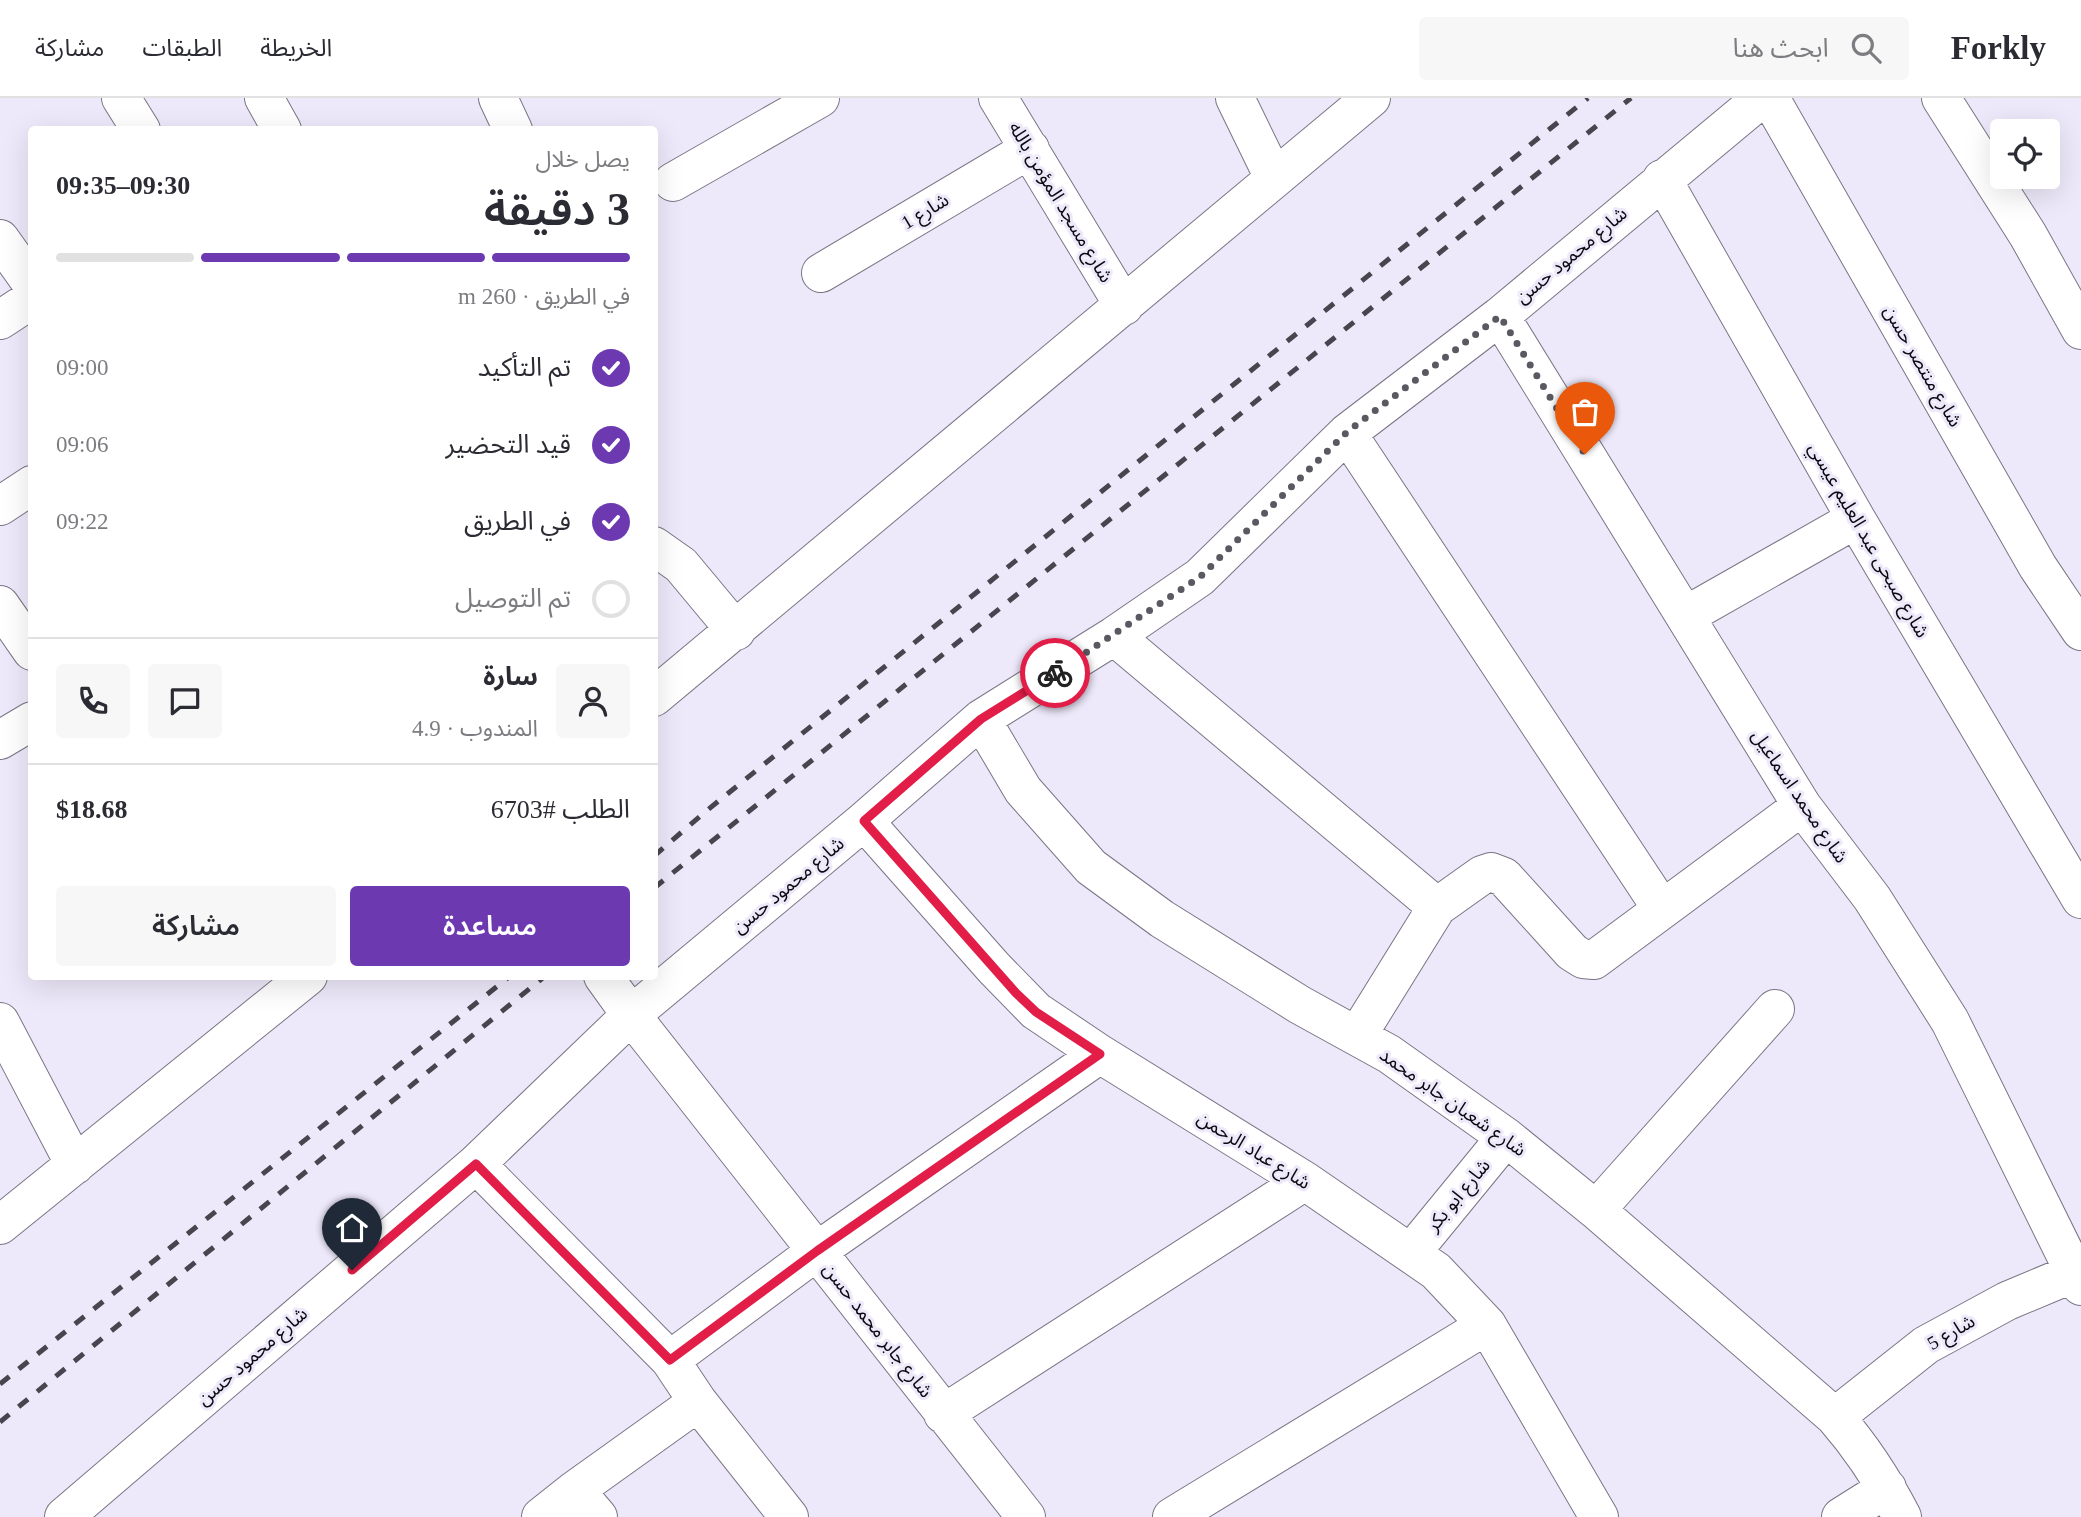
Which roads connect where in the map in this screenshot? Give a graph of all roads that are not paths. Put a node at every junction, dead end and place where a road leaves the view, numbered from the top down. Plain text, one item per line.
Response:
1 (121, 98) edge
2 (264, 98) edge
3 (820, 98) edge
4 (998, 98) edge
5 (1235, 98) edge
6 (1371, 98) edge
7 (1762, 98) edge
8 (1770, 98) edge
9 (1941, 98) edge
10 (138, 126) edge
11 (280, 126) edge
12 (1030, 149) junction
13 (1274, 178) junction
14 (1662, 179) junction
15 (673, 182) dead end
16 (0, 239) edge
17 (821, 273) dead end
18 (28, 278) edge
19 (28, 302) edge
20 (1124, 306) junction
21 (1500, 316) junction
22 (0, 320) edge
23 (2081, 330) edge
24 (1347, 432) junction
25 (28, 488) edge
26 (0, 506) edge
27 (1856, 519) junction
28 (658, 549) edge
29 (0, 605) edge
30 (1685, 616) junction
31 (736, 631) junction
32 (2081, 631) edge
33 (1114, 636) junction
34 (28, 645) edge
35 (658, 694) edge
36 (981, 719) junction
37 (28, 723) edge
38 (0, 740) edge
39 (1802, 806) junction
40 (864, 821) junction
41 (2081, 900) edge
42 (1437, 907) junction
43 (1662, 909) junction
44 (295, 980) edge
45 (606, 980) edge
46 (267, 989) edge
47 (1775, 1009) dead end
48 (631, 1015) junction
49 (0, 1022) edge
50 (1357, 1036) junction
51 (1100, 1054) junction
52 (1506, 1137) junction
53 (476, 1164) junction
54 (75, 1165) junction
55 (1305, 1181) junction
56 (1596, 1210) junction
57 (0, 1225) edge
58 (817, 1251) junction
59 (1411, 1253) junction
60 (2079, 1276) edge
61 (1487, 1325) junction
62 (670, 1360) junction
63 (698, 1402) junction
64 (943, 1414) junction
65 (1835, 1417) junction
66 (1894, 1502) edge
67 (586, 1504) edge
68 (1593, 1515) edge
69 (64, 1517) edge
70 (541, 1517) edge
71 (789, 1517) edge
72 (1026, 1517) edge
73 (1172, 1517) edge
74 (1841, 1517) edge

1 - 10 street
2 - 11 street
3 - 15 street
4 - 12 street, شارع مسجد المؤمن بالله
5 - 13 street
6 - 13 street
7 - 14 street, شارع محمود حسن
8 - 32 street, شارع منتصر حسن
9 - 23 street
12 - 17 street, شارع 1
12 - 20 street, شارع مسجد المؤمن بالله
13 - 20 street
14 - 21 street, شارع محمود حسن
14 - 27 street, شارع صبحى عبد العليم عيسي
16 - 18 street
19 - 22 street
20 - 31 street
21 - 24 street, شارع محمود حسن
21 - 30 street, شارع محمد اسماعيل
24 - 33 street, شارع محمود حسن
24 - 43 street
25 - 26 street
27 - 30 street
27 - 41 street, شارع صبحى عبد العليم عيسي
28 - 31 street
29 - 34 street
30 - 39 street, شارع محمد اسماعيل
31 - 35 street
33 - 36 street, شارع محمود حسن
33 - 42 street
36 - 40 street, شارع محمود حسن
36 - 50 street, شارع شعبان جابر محمد
37 - 38 street
39 - 43 street
39 - 60 street, شارع محمد اسماعيل
40 - 48 street, شارع محمود حسن
40 - 51 street, شارع عباد الرحمن
42 - 43 street
42 - 50 street
44 - 46 street
45 - 48 street, شارع جابر محمد حسن
46 - 54 street
47 - 56 street
48 - 53 street, شارع محمود حسن
48 - 58 street, شارع جابر محمد حسن
49 - 54 street
50 - 52 street, شارع شعبان جابر محمد
51 - 55 street, شارع عباد الرحمن
51 - 58 street
52 - 56 street, شارع شعبان جابر محمد
52 - 59 street, شارع ابو بكر
53 - 62 street
53 - 69 street, شارع محمود حسن
54 - 57 street
55 - 59 street, شارع عباد الرحمن
55 - 64 street
56 - 65 street, شارع شعبان جابر محمد
58 - 62 street
58 - 64 street, شارع جابر محمد حسن
59 - 61 street, شارع عباد الرحمن
60 - 65 street, شارع 5
61 - 68 street, شارع عباد الرحمن
61 - 73 street
62 - 63 street
63 - 67 street
63 - 71 street
64 - 72 street, شارع جابر محمد حسن
65 - 66 street, شارع شعبان جابر محمد
66 - 74 street
67 - 70 street

